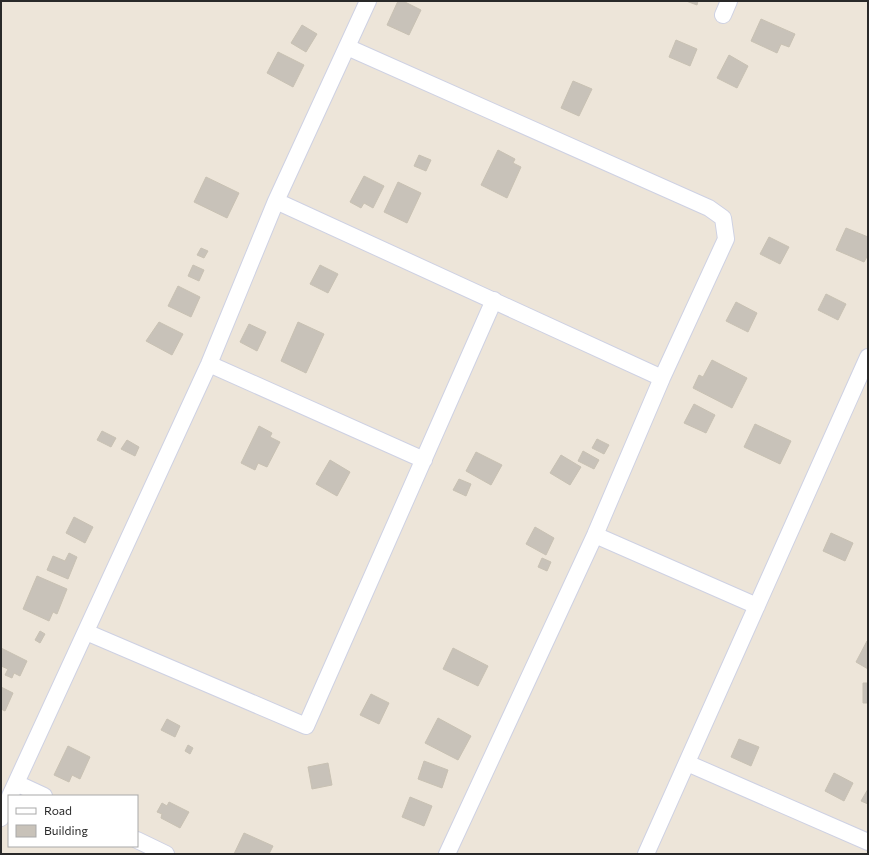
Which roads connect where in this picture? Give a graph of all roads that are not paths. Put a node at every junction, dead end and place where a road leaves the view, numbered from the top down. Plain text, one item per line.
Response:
1 (368, 1) edge
2 (347, 47) junction
3 (276, 201) junction
4 (494, 300) junction
5 (868, 357) edge
6 (209, 364) junction
7 (662, 378) junction
8 (424, 460) junction
9 (595, 534) junction
10 (757, 606) junction
11 (86, 632) junction
12 (687, 762) junction
13 (13, 790) edge
14 (39, 795) edge
15 (8, 801) edge
16 (1, 818) edge
17 (138, 840) edge
18 (868, 842) edge
19 (166, 854) edge
20 (446, 854) edge
21 (646, 854) edge

1 - 2 street
2 - 3 street
2 - 7 street
3 - 4 street
3 - 6 street
4 - 7 street
4 - 8 street
5 - 10 street
6 - 8 street
6 - 11 street
7 - 9 street
8 - 11 street
9 - 10 street
9 - 20 street
10 - 12 street
11 - 13 street
12 - 18 street
12 - 21 street
13 - 14 street
15 - 16 street
17 - 19 street

